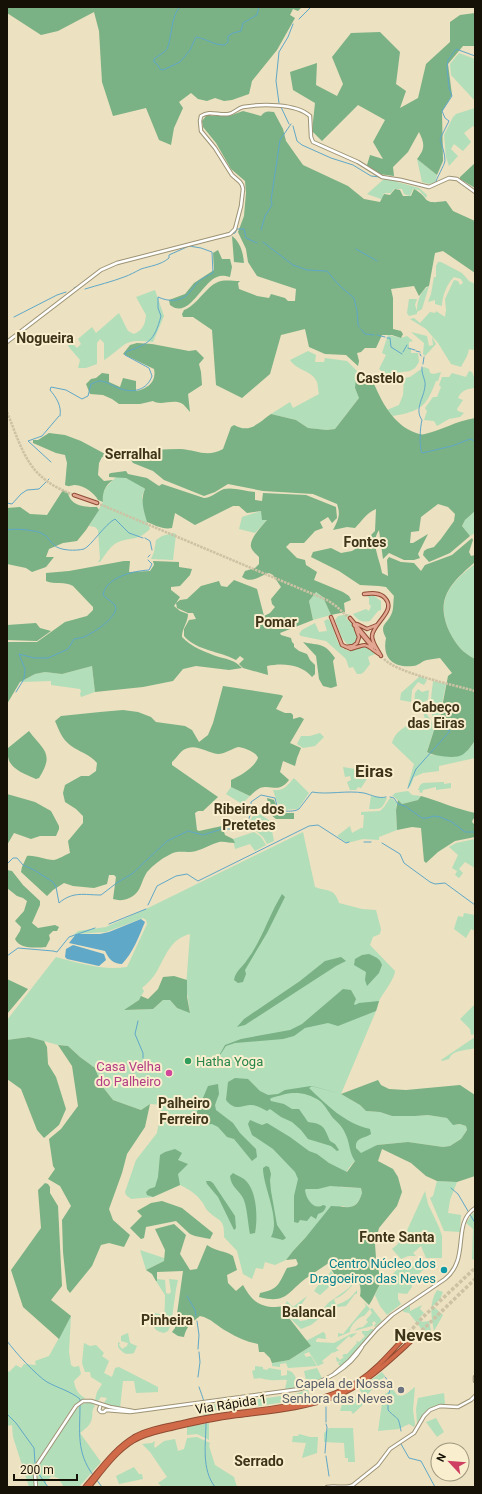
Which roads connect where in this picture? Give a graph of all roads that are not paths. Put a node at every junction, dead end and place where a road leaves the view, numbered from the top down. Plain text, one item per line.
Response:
1 (475, 192) edge
2 (7, 342) edge
3 (74, 495) tunnel mouth
4 (97, 503) tunnel mouth
5 (364, 594) dead end
6 (331, 617) dead end
7 (349, 618) junction
8 (378, 624) junction
9 (346, 647) junction
10 (381, 656) junction
11 (384, 659) tunnel mouth
12 (475, 1208) edge
13 (405, 1337) tunnel mouth
14 (410, 1342) tunnel mouth
15 (362, 1347) junction
16 (348, 1362) junction
17 (341, 1371) junction
18 (332, 1375) junction
19 (475, 1378) edge
20 (475, 1381) edge
21 (475, 1396) edge
22 (94, 1402) junction
23 (100, 1406) junction
24 (104, 1406) junction
25 (106, 1410) junction
26 (126, 1410) junction
27 (122, 1411) junction
28 (138, 1411) junction
29 (208, 1418) junction
30 (108, 1464) junction
31 (36, 1487) edge
32 (85, 1487) edge
33 (89, 1487) edge
34 (327, 1487) edge

1 - 2 main road
3 - 4 main road
5 - 8 main road
6 - 9 main road
7 - 8 main road
7 - 9 main road
7 - 10 main road
8 - 10 main road
9 - 10 main road
10 - 11 main road
12 - 15 main road
13 - 29 highway, Via Rápida 1
14 - 29 highway, Via Rápida 1
15 - 16 main road
15 - 17 main road
16 - 17 main road
16 - 18 main road
17 - 18 main road
18 - 28 main road
19 - 20 main road
21 - 34 main road
22 - 23 main road
22 - 24 main road
22 - 31 main road
23 - 24 main road
23 - 25 main road
24 - 25 main road
24 - 26 main road
25 - 27 main road
26 - 27 main road
26 - 28 main road
27 - 28 main road
29 - 30 highway, Via Rápida 1
30 - 32 highway, Via Rápida 1
30 - 33 highway, Via Rápida 1

